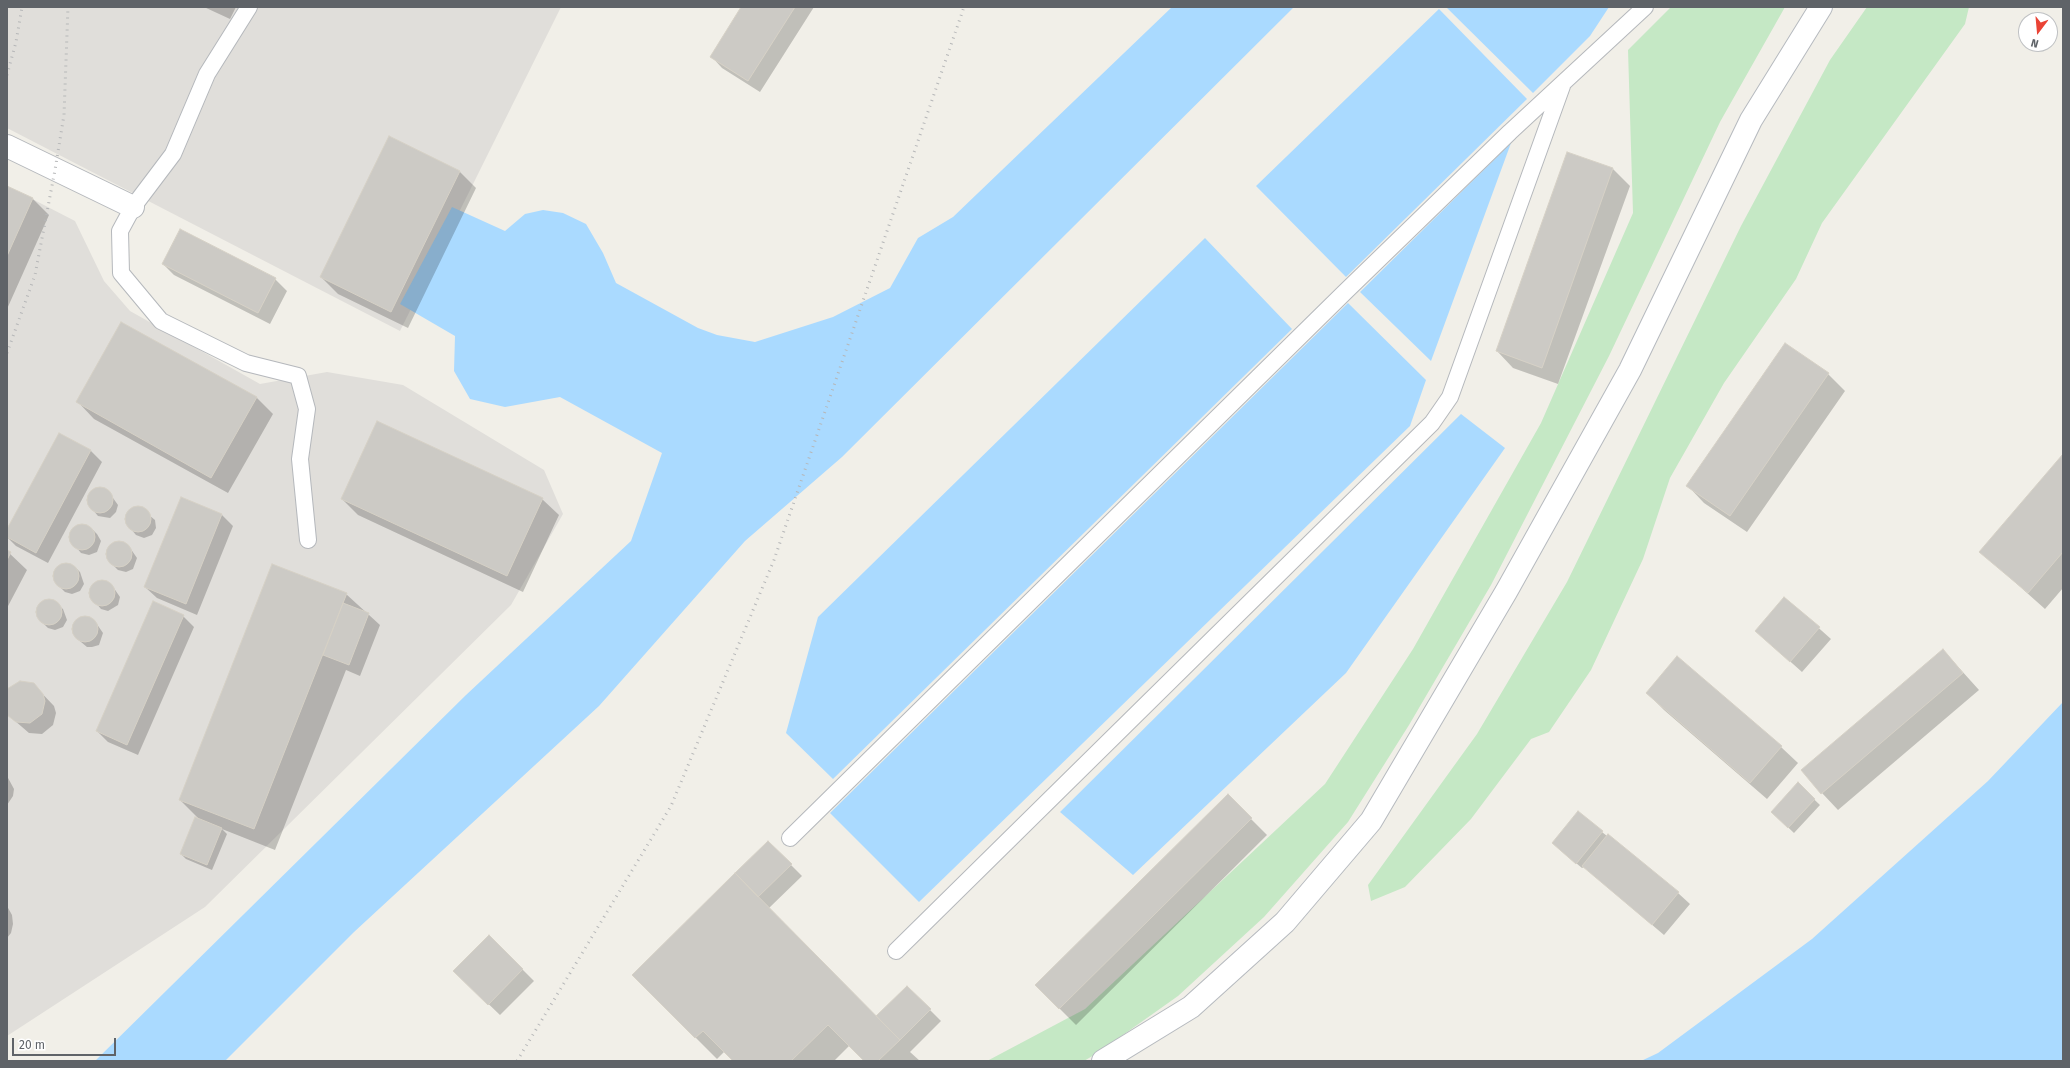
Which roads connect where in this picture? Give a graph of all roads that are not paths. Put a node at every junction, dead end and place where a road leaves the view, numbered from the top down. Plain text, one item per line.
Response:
1 (250, 7) edge
2 (1645, 7) edge
3 (1822, 7) edge
4 (1562, 84) junction
5 (7, 146) edge
6 (133, 207) junction
7 (308, 540) dead end
8 (790, 838) dead end
9 (896, 951) dead end
10 (1103, 1061) edge

1 - 6 lane
2 - 4 lane
3 - 10 main road
4 - 8 lane
4 - 9 lane
5 - 6 main road
6 - 7 lane

